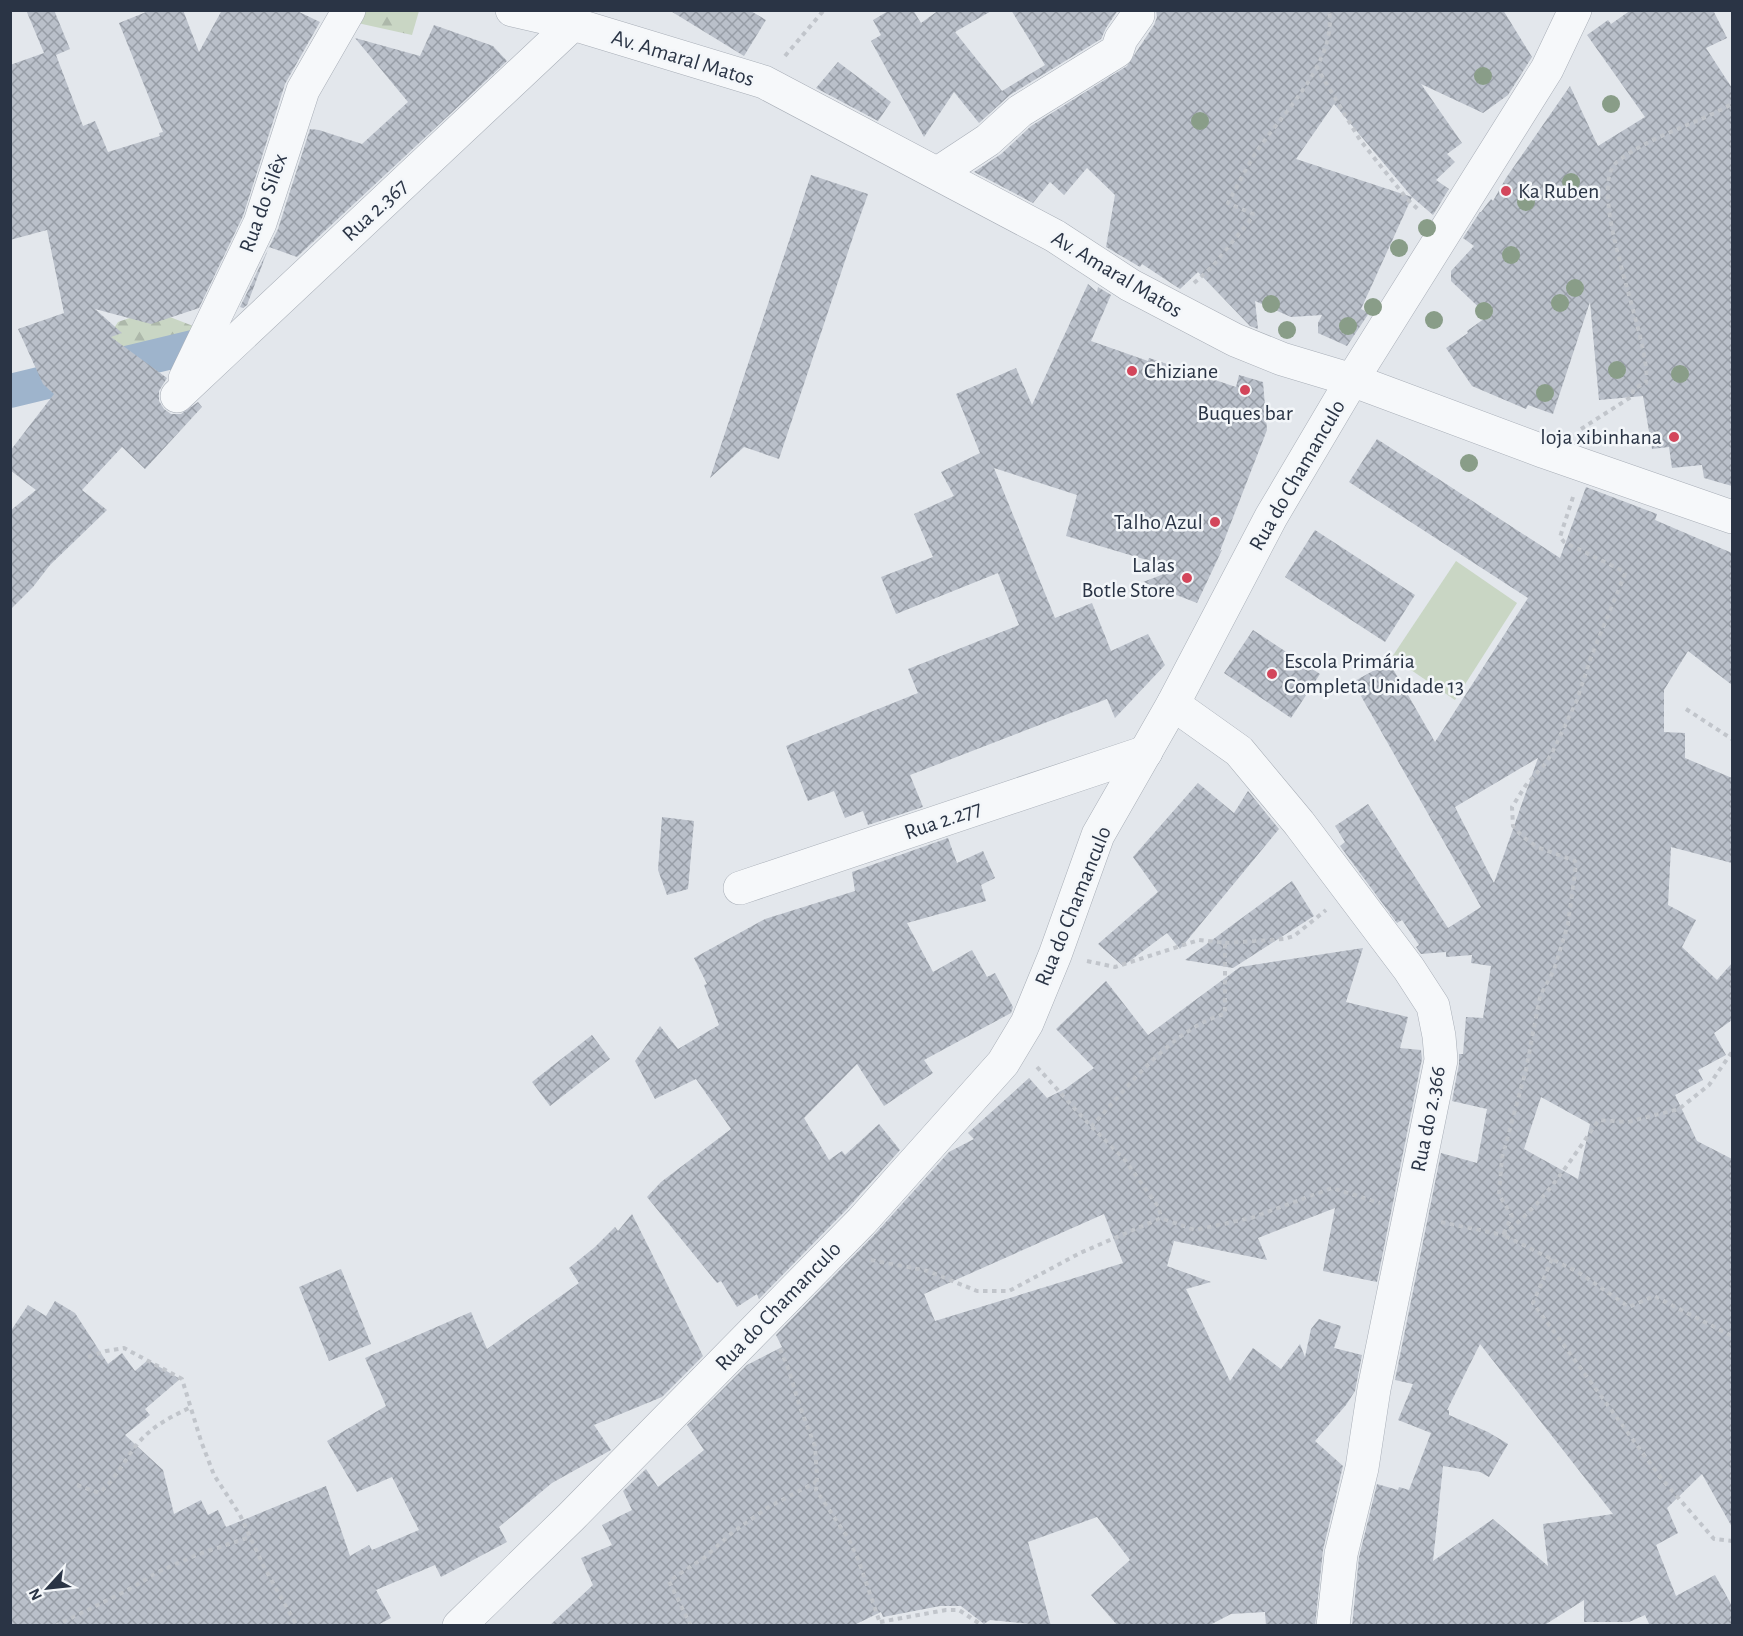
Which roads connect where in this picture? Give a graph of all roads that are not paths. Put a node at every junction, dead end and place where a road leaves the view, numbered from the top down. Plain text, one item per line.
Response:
1 (349, 10) edge
2 (512, 10) edge
3 (1575, 10) edge
4 (1138, 15) dead end
5 (573, 24) junction
6 (938, 173) junction
7 (1352, 380) junction
8 (177, 396) joint
9 (1732, 517) edge
10 (1173, 704) junction
11 (1146, 752) junction
12 (740, 888) dead end
13 (459, 1626) edge
14 (1333, 1626) edge

1 - 8 street, Rua do Silêx
2 - 5 street, Av. Amaral Matos
3 - 7 street, Rua do Chamanculo
4 - 6 street
5 - 6 street, Av. Amaral Matos
5 - 8 street, Rua 2.367
6 - 7 street, Av. Amaral Matos
7 - 9 street, Av. Amaral Matos
7 - 10 street, Rua do Chamanculo
10 - 11 street, Rua do Chamanculo
10 - 14 street, Rua do 2.366
11 - 12 street, Rua 2.277
11 - 13 street, Rua do Chamanculo

